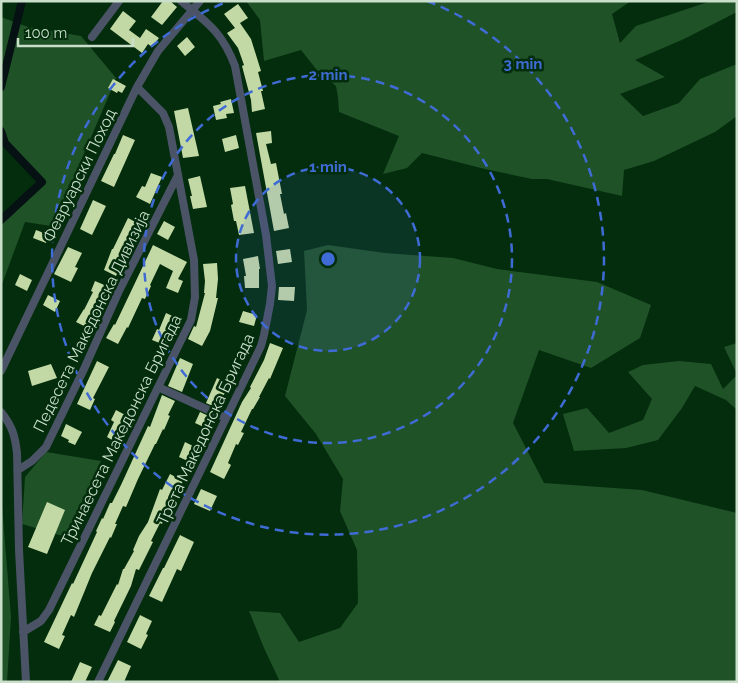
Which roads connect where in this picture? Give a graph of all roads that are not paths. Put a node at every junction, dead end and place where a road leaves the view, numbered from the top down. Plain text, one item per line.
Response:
1 (119, 1) edge
2 (181, 1) edge
3 (200, 1) edge
4 (192, 11) junction
5 (92, 37) dead end
6 (137, 87) junction
7 (178, 175) junction
8 (1, 371) edge
9 (158, 386) junction
10 (1, 412) edge
11 (226, 418) junction
12 (18, 470) junction
13 (23, 632) junction
14 (26, 682) edge
15 (98, 682) edge

1 - 5 street
2 - 4 street, Трета Македонска Бригада
3 - 4 street, Февруарски Поход
4 - 6 street, Февруарски Поход
4 - 11 street, Трета Македонска Бригада
6 - 7 street, Тринаесета Македонска Бригада
6 - 8 street, Февруарски Поход
7 - 9 street, Тринаесета Македонска Бригада
7 - 12 street, Педесета Македонска Дивизија
9 - 11 street
9 - 13 street, Тринаесета Македонска Бригада
10 - 12 street
11 - 15 street, Трета Македонска Бригада
12 - 13 street
13 - 14 street

